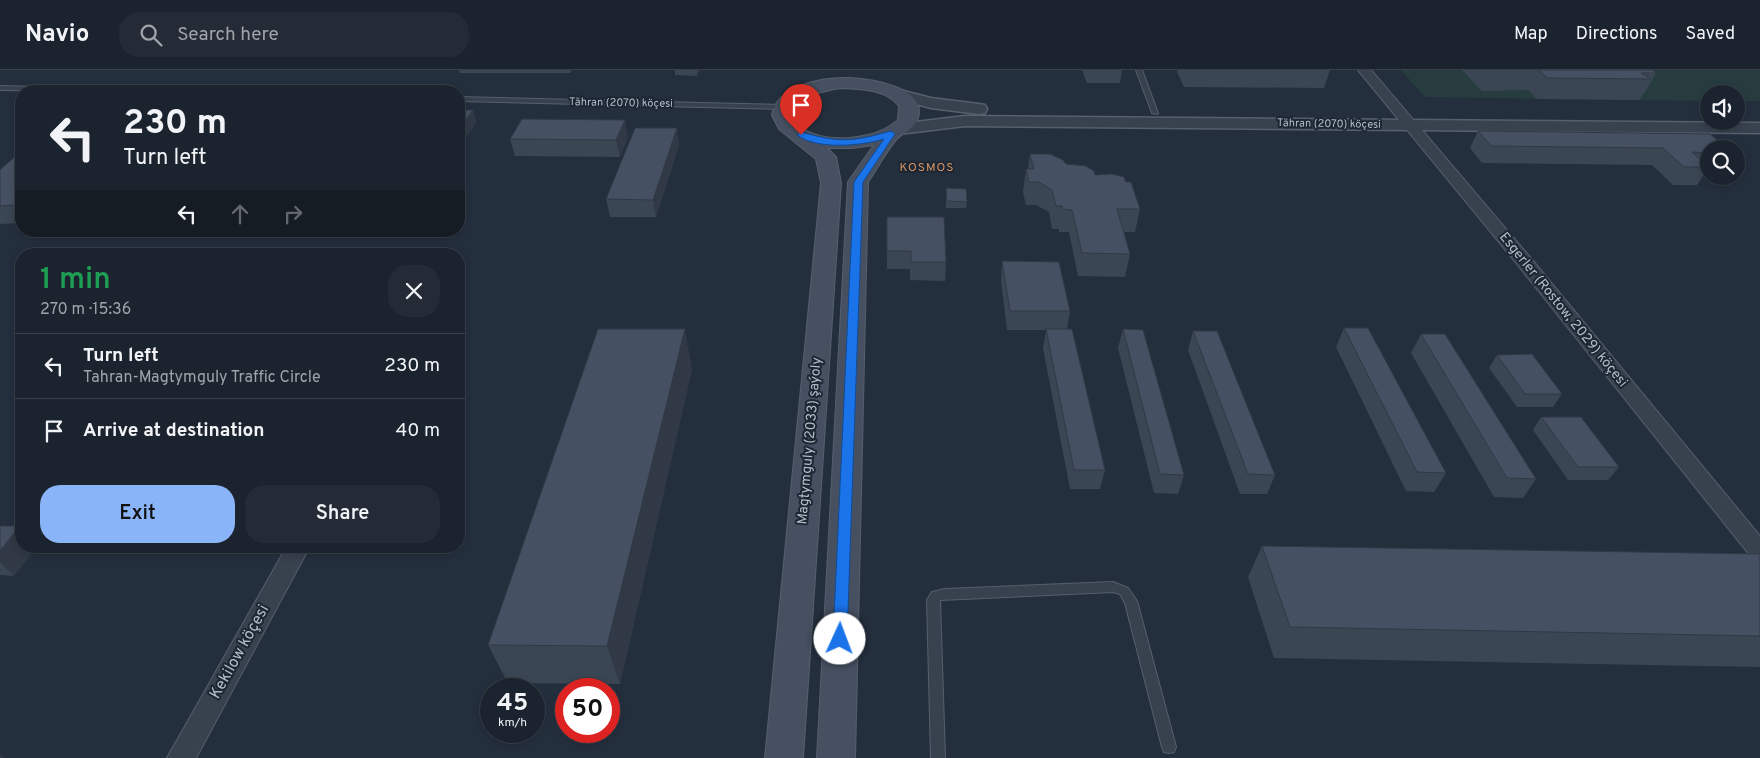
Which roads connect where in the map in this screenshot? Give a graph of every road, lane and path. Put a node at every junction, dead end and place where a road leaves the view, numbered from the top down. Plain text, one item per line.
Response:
1 (830, 70) edge
2 (870, 70) edge
3 (1139, 70) edge
4 (1364, 70) edge
5 (0, 88) edge
6 (15, 88) edge
7 (808, 89) junction
8 (890, 91) junction
9 (465, 99) edge
10 (783, 107) junction
11 (1155, 113) junction
12 (1700, 117) edge
13 (1745, 118) edge
14 (1760, 118) edge
15 (1406, 120) junction
16 (1760, 128) edge
17 (895, 132) junction
18 (801, 135) junction
19 (1760, 552) edge
20 (295, 553) edge
21 (1169, 747) dead end
22 (181, 758) edge
23 (784, 758) edge
24 (836, 758) edge
25 (938, 758) edge

1 - 7 main road
2 - 8 main road
3 - 11 lane
4 - 15 street, Esgerler (Rostow, 2029) köçesi
5 - 6 lane
7 - 8 main road
7 - 10 main road
8 - 11 street, Tähran (2070) köçesi
8 - 17 main road
9 - 10 lane, Tähran (2070) köçesi
10 - 18 main road, Magtymguly (2033) şaýoly
11 - 15 street, Tähran (2070) köçesi
12 - 15 street, Tähran (2070) köçesi
13 - 14 street
15 - 16 street, Tähran (2070) köçesi
15 - 17 street, Tähran (2070) köçesi
15 - 19 street, Esgerler (Rostow, 2029) köçesi
17 - 18 main road
17 - 24 main road
18 - 23 main road, Magtymguly (2033) şaýoly
20 - 22 street, Kekilow köçesi
21 - 25 lane

